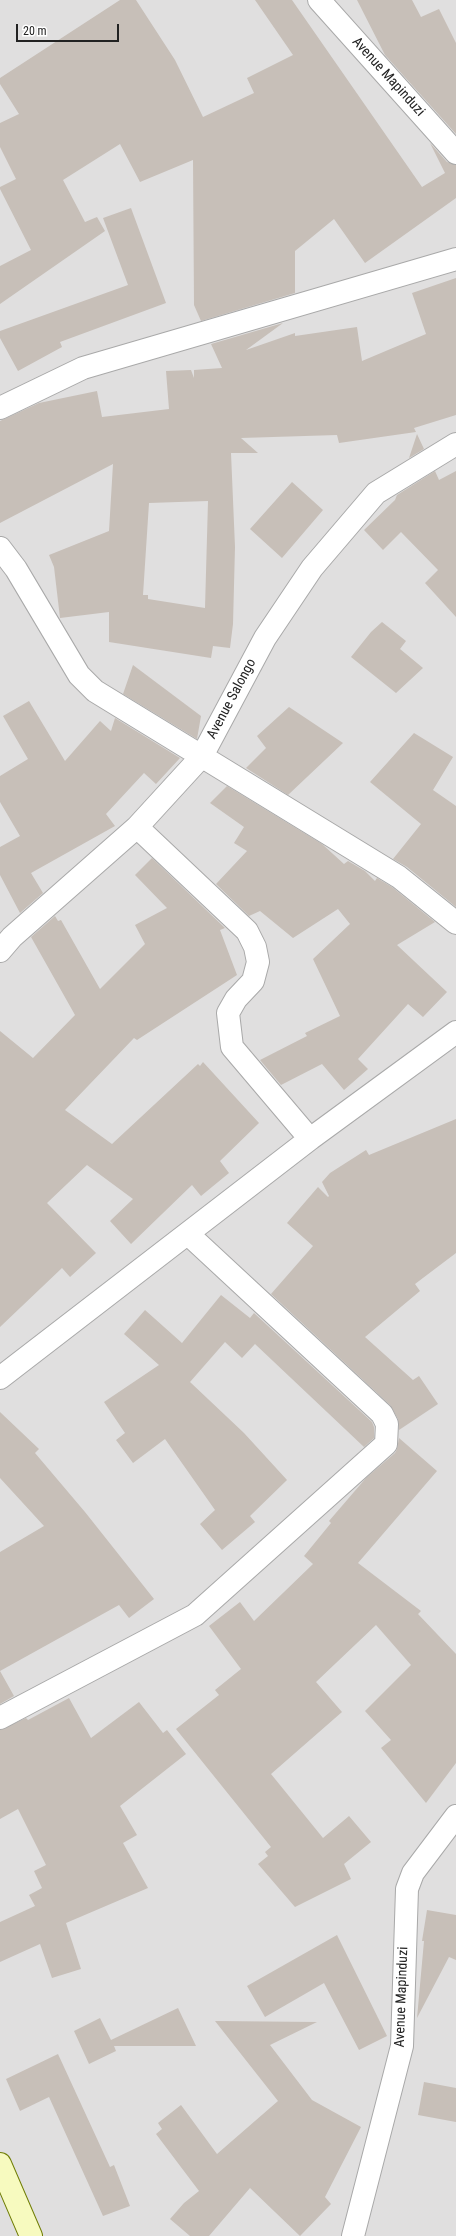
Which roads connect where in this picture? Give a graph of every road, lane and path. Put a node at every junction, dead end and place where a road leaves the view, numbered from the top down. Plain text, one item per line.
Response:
1 (319, 0) edge
2 (456, 153) edge
3 (456, 259) edge
4 (0, 408) edge
5 (456, 444) edge
6 (0, 548) edge
7 (202, 756) junction
8 (137, 827) junction
9 (456, 923) edge
10 (0, 951) edge
11 (456, 1032) edge
12 (310, 1139) junction
13 (188, 1234) junction
14 (0, 1378) edge
15 (0, 1718) edge
16 (456, 1816) edge
17 (0, 2164) edge
18 (31, 2236) edge
19 (353, 2236) edge

1 - 2 street, Avenue Mapinduzi
3 - 4 street
5 - 7 street, Avenue Salongo
6 - 7 street
7 - 8 street, Avenue Salongo
7 - 9 street
8 - 10 street, Avenue Salongo
8 - 12 street
11 - 12 street
12 - 13 street
13 - 14 street
13 - 15 street
16 - 19 street, Avenue Mapinduzi
17 - 18 main road

